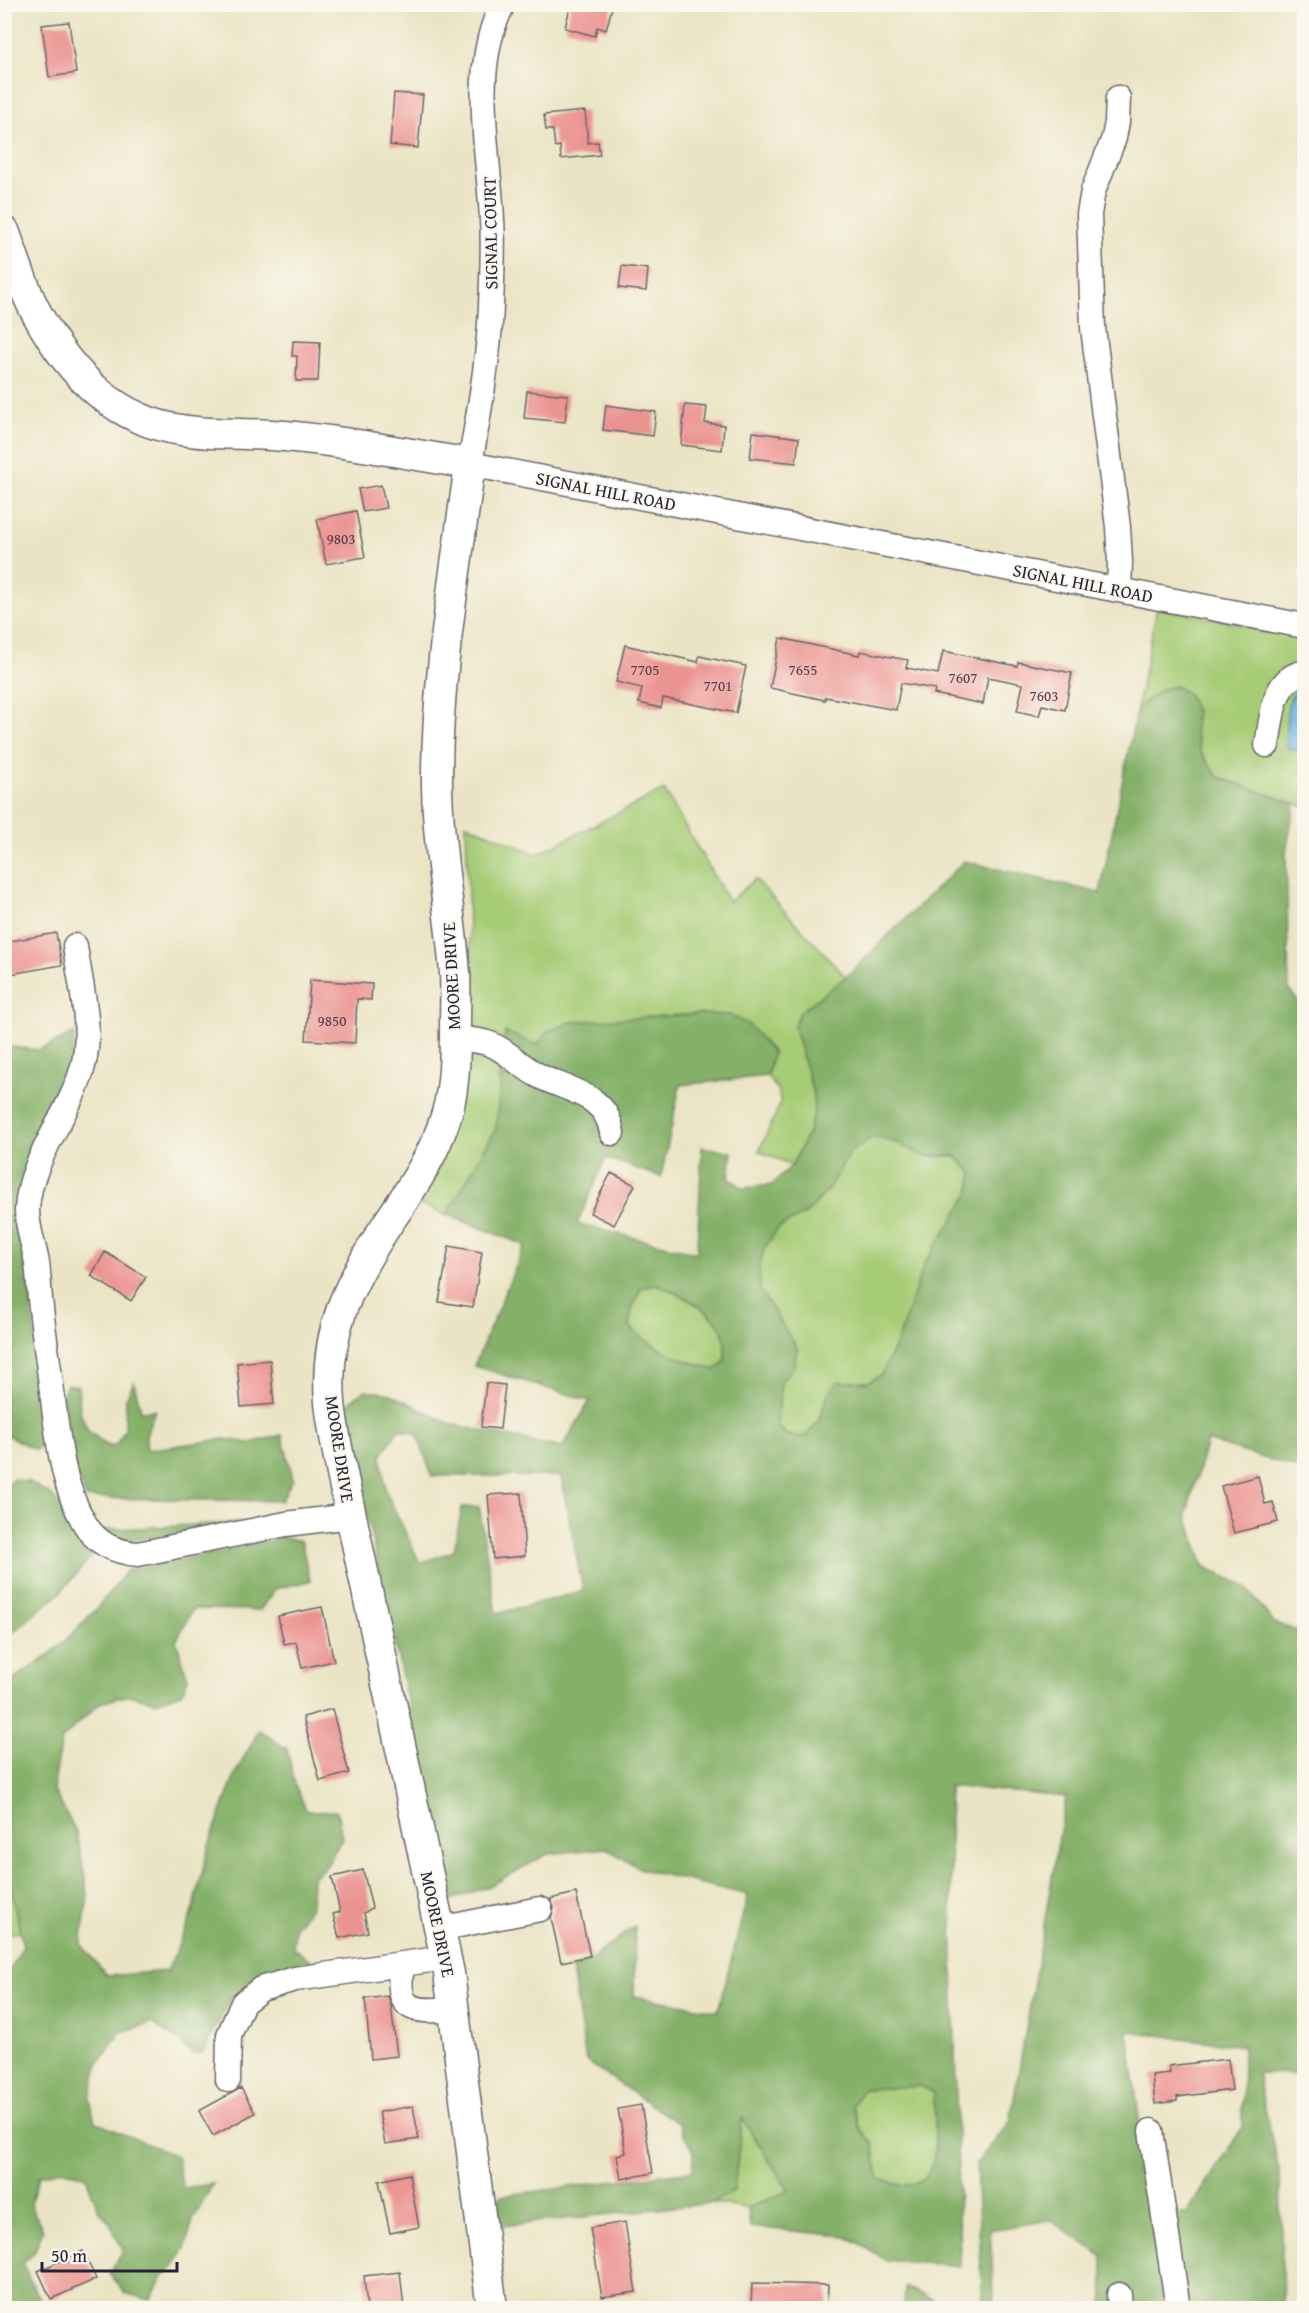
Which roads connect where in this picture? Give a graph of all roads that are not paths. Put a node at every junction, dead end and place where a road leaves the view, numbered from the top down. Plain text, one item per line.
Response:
1 (503, 4) edge
2 (1118, 98) dead end
3 (4, 231) edge
4 (470, 464) junction
5 (1119, 590) junction
6 (1305, 626) edge
7 (1305, 673) edge
8 (1267, 745) dead end
9 (75, 946) dead end
10 (455, 1040) junction
11 (612, 1133) dead end
12 (351, 1516) junction
13 (540, 1909) dead end
14 (439, 1929) junction
15 (446, 1958) junction
16 (402, 1965) junction
17 (454, 2009) junction
18 (228, 2080) dead end
19 (1151, 2132) dead end
20 (492, 2308) edge
21 (1178, 2308) edge

1 - 4 street, SIGNAL COURT
2 - 5 street
3 - 4 main road, SIGNAL HILL ROAD
4 - 5 street, SIGNAL HILL ROAD
4 - 10 main road, MOORE DRIVE
5 - 6 street, SIGNAL HILL ROAD
7 - 8 street
9 - 12 street
10 - 11 street
10 - 12 main road, MOORE DRIVE
12 - 14 main road, MOORE DRIVE
13 - 14 street
14 - 15 main road, MOORE DRIVE
15 - 16 street
15 - 17 main road, MOORE DRIVE
16 - 17 street
16 - 18 street
17 - 20 main road, MOORE DRIVE
19 - 21 street

